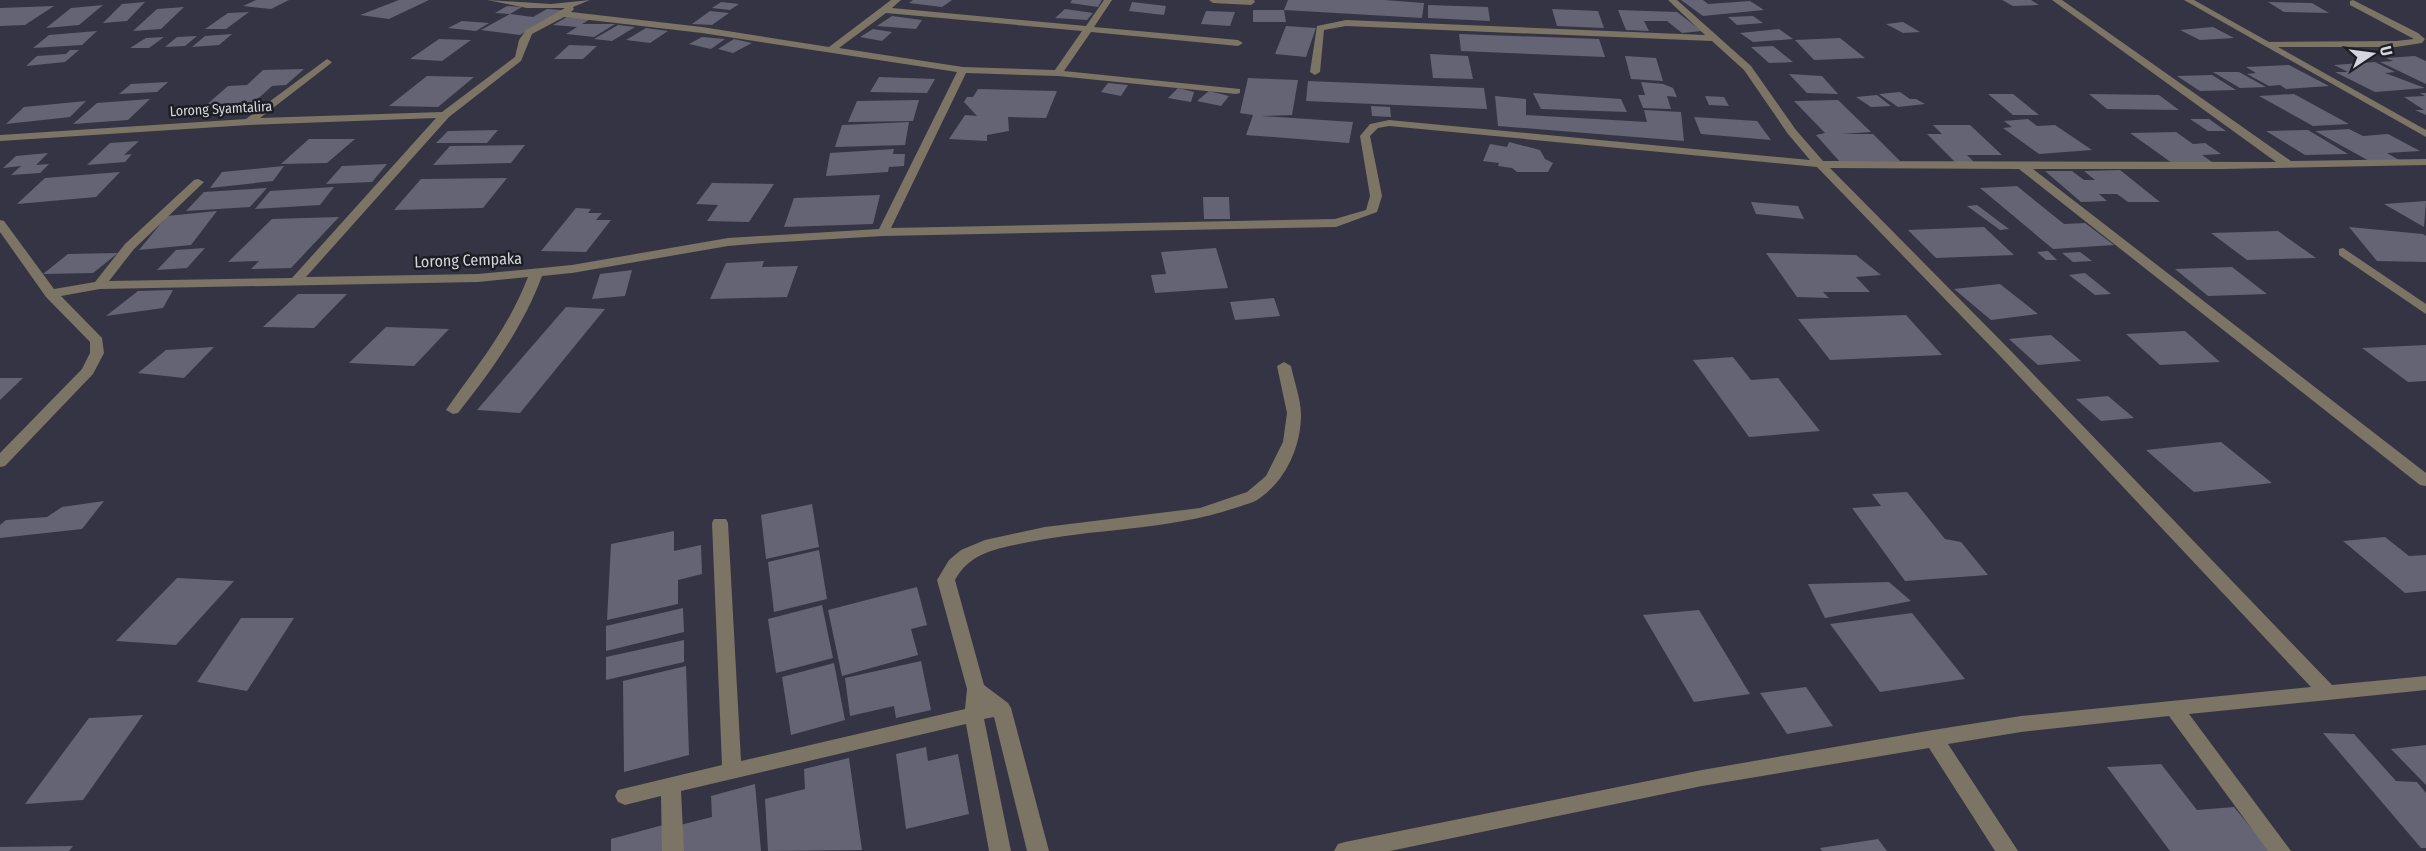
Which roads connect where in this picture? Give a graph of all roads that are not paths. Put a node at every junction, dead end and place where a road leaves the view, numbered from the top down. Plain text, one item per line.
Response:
1 (491, 0) edge
2 (586, 0) edge
3 (897, 0) edge
4 (1108, 0) edge
5 (1213, 0) edge
6 (1672, 0) edge
7 (2056, 0) edge
8 (2188, 0) edge
9 (1251, 2) dead end
10 (2353, 3) dead end
11 (573, 6) junction
12 (884, 10) junction
13 (564, 14) junction
14 (1088, 30) junction
15 (1715, 38) junction
16 (1238, 43) dead end
17 (2267, 44) junction
18 (831, 50) junction
19 (327, 62) dead end
20 (963, 70) junction
21 (1315, 72) dead end
22 (1058, 73) junction
23 (1236, 91) dead end
24 (445, 115) junction
25 (249, 122) junction
26 (2426, 124) edge
27 (2411, 125) junction
28 (2426, 134) edge
29 (0, 138) edge
30 (2426, 162) edge
31 (1820, 164) junction
32 (2287, 164) junction
33 (2022, 166) junction
34 (198, 182) dead end
35 (0, 224) edge
36 (883, 232) junction
37 (2343, 252) dead end
38 (536, 274) junction
39 (296, 281) junction
40 (100, 285) junction
41 (51, 294) junction
42 (2426, 310) edge
43 (1284, 366) dead end
44 (453, 410) dead end
45 (0, 462) edge
46 (2426, 481) edge
47 (720, 523) dead end
48 (2426, 683) edge
49 (976, 689) junction
50 (2329, 694) junction
51 (2173, 707) junction
52 (1001, 708) junction
53 (974, 716) junction
54 (1933, 738) junction
55 (732, 772) junction
56 (671, 785) junction
57 (625, 796) dead end
58 (673, 851) edge
59 (1000, 851) edge
60 (1038, 851) edge
61 (1345, 851) edge
62 (2007, 851) edge
63 (2280, 851) edge

1 - 11 street
2 - 11 street
3 - 12 street
4 - 14 street
5 - 9 street
6 - 15 street
7 - 32 street
8 - 17 street
10 - 17 street
11 - 13 street
12 - 14 street
12 - 18 street
13 - 18 street
13 - 24 street
14 - 16 street
14 - 22 street
15 - 21 street
15 - 31 street
17 - 27 street
18 - 20 street
19 - 25 street
20 - 22 street
20 - 36 street
22 - 23 street
24 - 25 street, Lorong Syamtalira
24 - 39 street
25 - 29 street, Lorong Syamtalira
26 - 27 street
27 - 28 street
30 - 32 street
31 - 33 street
31 - 36 street, Lorong Cempaka
31 - 50 street
32 - 33 street
33 - 46 street
34 - 40 street
35 - 41 street
36 - 38 street, Lorong Cempaka
37 - 42 street
38 - 39 street, Lorong Cempaka
38 - 44 street
39 - 40 street, Lorong Cempaka
40 - 41 street, Lorong Cempaka
41 - 45 street
43 - 49 street
47 - 55 street
48 - 50 street
49 - 52 street
49 - 53 street
50 - 51 street
51 - 54 street
51 - 63 street
52 - 53 street
52 - 60 street
53 - 55 street
53 - 59 street
54 - 61 street
54 - 62 street
55 - 56 street
56 - 57 street
56 - 58 street

